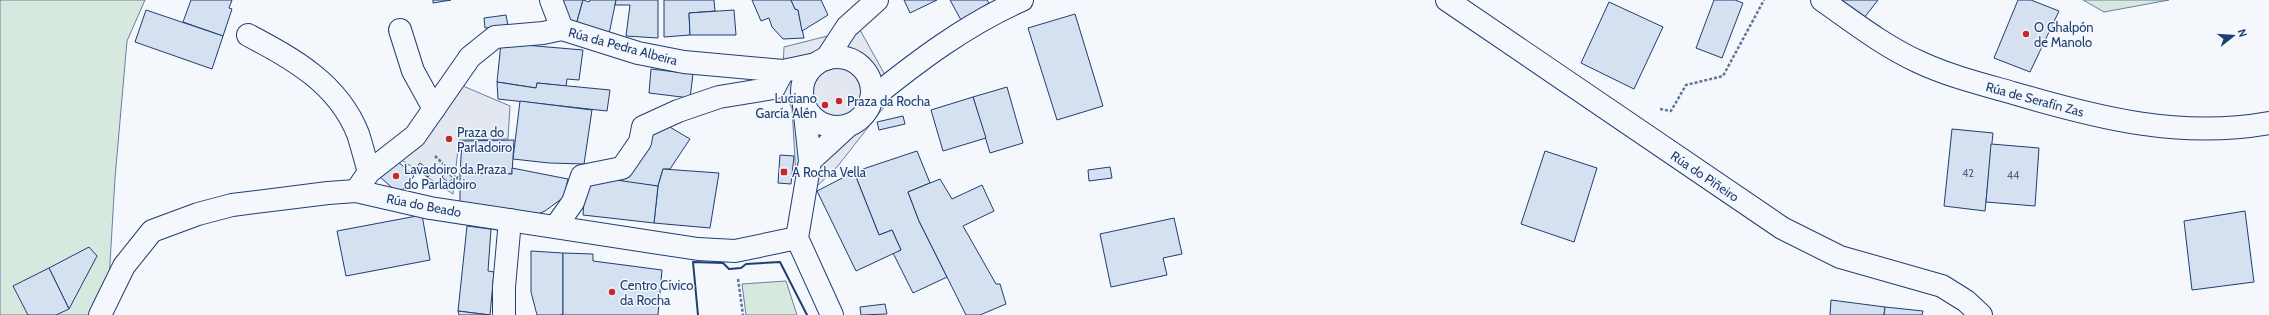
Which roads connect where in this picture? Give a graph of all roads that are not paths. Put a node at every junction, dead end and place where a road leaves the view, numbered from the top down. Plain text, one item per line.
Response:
1 (551, 0) edge
2 (877, 0) edge
3 (1022, 0) edge
4 (1448, 0) edge
5 (1822, 0) edge
6 (847, 27) junction
7 (562, 29) junction
8 (400, 30) dead end
9 (248, 35) dead end
10 (821, 61) junction
11 (858, 65) junction
12 (914, 65) junction
13 (783, 71) junction
14 (871, 99) junction
15 (803, 100) junction
16 (434, 109) junction
17 (2269, 123) edge
18 (848, 126) junction
19 (810, 161) junction
20 (369, 172) junction
21 (356, 191) junction
22 (510, 220) junction
23 (556, 226) junction
24 (797, 238) junction
25 (100, 315) edge
26 (504, 315) edge
27 (832, 315) edge
28 (1982, 315) edge

1 - 7 street
2 - 6 street
3 - 12 street
4 - 28 street, Rúa do Piñeiro
5 - 17 street, Rúa de Serafín Zas
6 - 10 street
6 - 11 street
7 - 13 street, Rúa da Pedra Albeira
7 - 16 street, Rúa da Pedra Albeira
8 - 16 street
9 - 20 street
10 - 11 street
10 - 13 street, Rúa da Pedra Albeira
10 - 15 street
11 - 12 street
11 - 14 street
12 - 14 street
13 - 15 street
13 - 23 street
14 - 18 street
15 - 18 street
15 - 19 street
16 - 20 street
18 - 19 street
19 - 24 street
20 - 21 street
21 - 22 street, Rúa do Beado
21 - 25 street, Rúa do Beado
22 - 23 street, Rúa do Beado
22 - 26 street
23 - 24 street, Rúa do Beado
24 - 27 street

